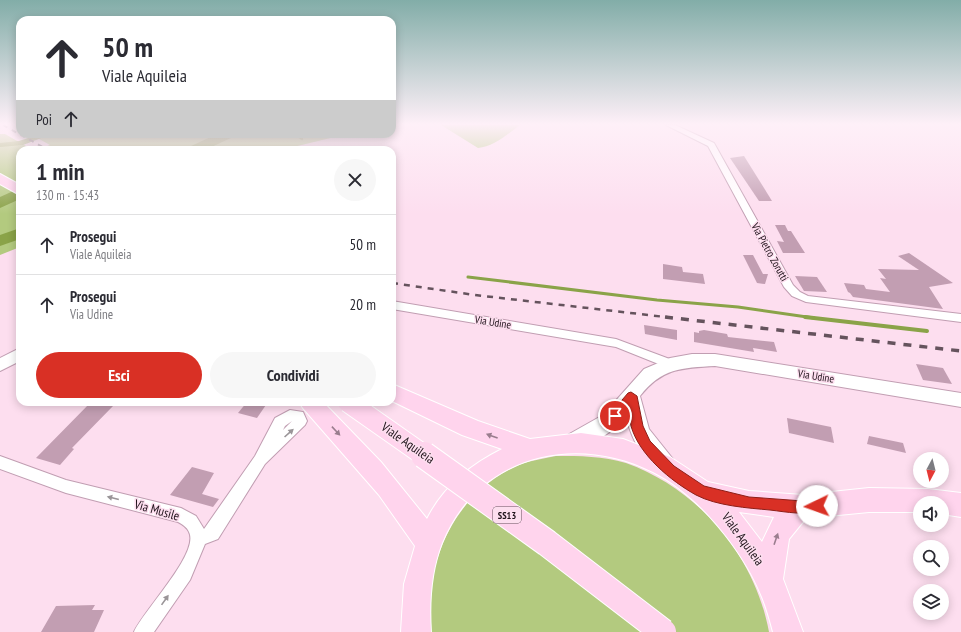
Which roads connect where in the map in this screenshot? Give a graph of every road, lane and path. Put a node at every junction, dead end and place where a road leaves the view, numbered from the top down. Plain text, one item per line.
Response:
1 (716, 154) edge
2 (0, 178) edge
3 (16, 188) edge
4 (396, 307) edge
5 (961, 318) edge
6 (639, 351) junction
7 (16, 356) edge
8 (671, 364) junction
9 (0, 365) edge
10 (648, 376) junction
11 (396, 394) edge
12 (631, 396) junction
13 (961, 400) edge
14 (314, 406) edge
15 (354, 406) edge
16 (571, 443) junction
17 (529, 449) junction
18 (260, 460) dead end
19 (0, 462) edge
20 (669, 470) junction
21 (701, 491) junction
22 (961, 506) edge
23 (803, 507) junction
24 (198, 538) junction
25 (428, 543) junction
26 (769, 578) junction
27 (789, 625) edge
28 (143, 632) edge
29 (416, 632) edge
30 (663, 632) edge

1 - 5 street, Via Pietro Zorutti
2 - 3 main road
4 - 6 street, Via Udine
6 - 8 street, Via Udine
6 - 10 street
7 - 9 street
8 - 10 main road, Via Udine
8 - 13 main road, Via Udine
10 - 12 main road, Via Udine
17 -> 11 main road
12 - 16 main road, Via Udine
12 - 20 main road
14 -> 25 main road
15 - 30 main road, Viale Aquileia / SS13, bridge
16 - 17 main road, Viale Aquileia
16 - 20 main road, Viale Aquileia
17 - 25 main road, Viale Aquileia
18 - 24 street
24 -> 19 street, Via Musile
20 - 21 main road, Viale Aquileia
21 - 23 main road
21 - 26 main road, Viale Aquileia
22 - 23 main road
26 -> 23 main road
28 -> 24 street
25 - 29 main road, Viale Aquileia
26 - 27 main road, Viale Aquileia

